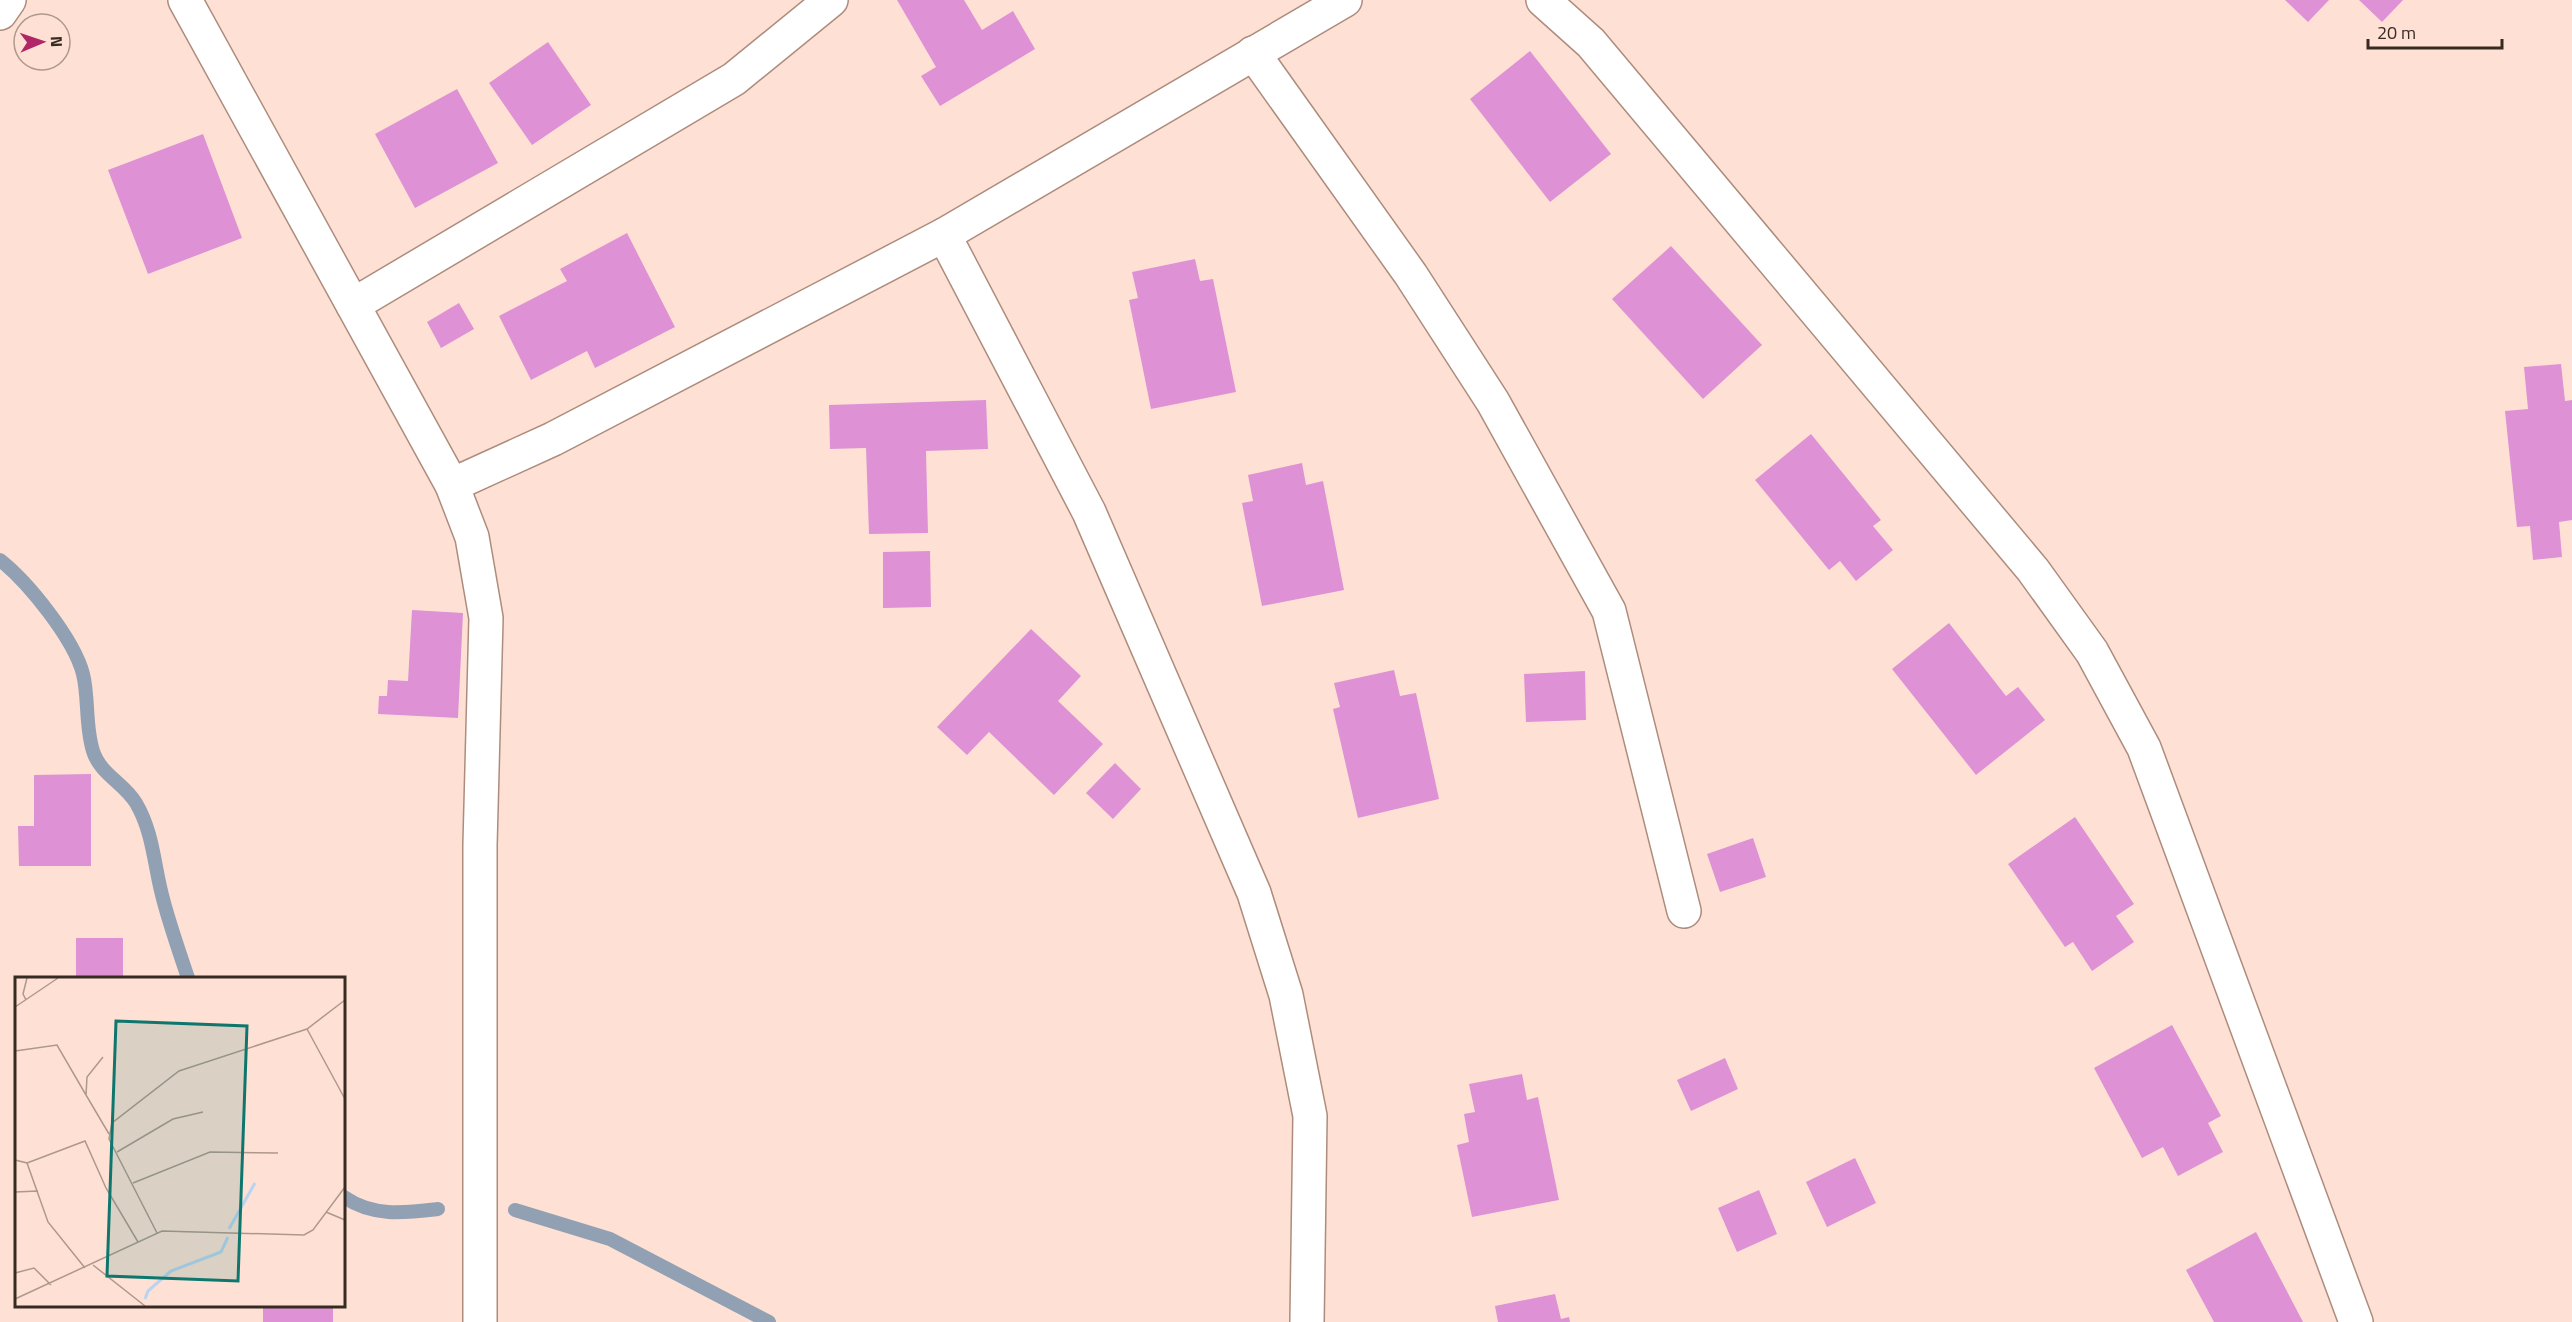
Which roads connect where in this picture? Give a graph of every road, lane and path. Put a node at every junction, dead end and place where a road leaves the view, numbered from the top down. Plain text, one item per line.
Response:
1 (9, 0) edge
2 (185, 0) edge
3 (831, 0) edge
4 (1345, 0) edge
5 (1543, 0) edge
6 (0, 13) edge
7 (1254, 53) junction
8 (944, 235) junction
9 (353, 305) junction
10 (452, 485) junction
11 (1684, 911) dead end
12 (480, 1322) edge
13 (1307, 1322) edge
14 (2356, 1322) edge

1 - 6 street
2 - 9 street
3 - 9 street
4 - 7 street
5 - 14 street
7 - 8 street
7 - 11 street
8 - 10 street
8 - 13 street
9 - 10 street
10 - 12 street

